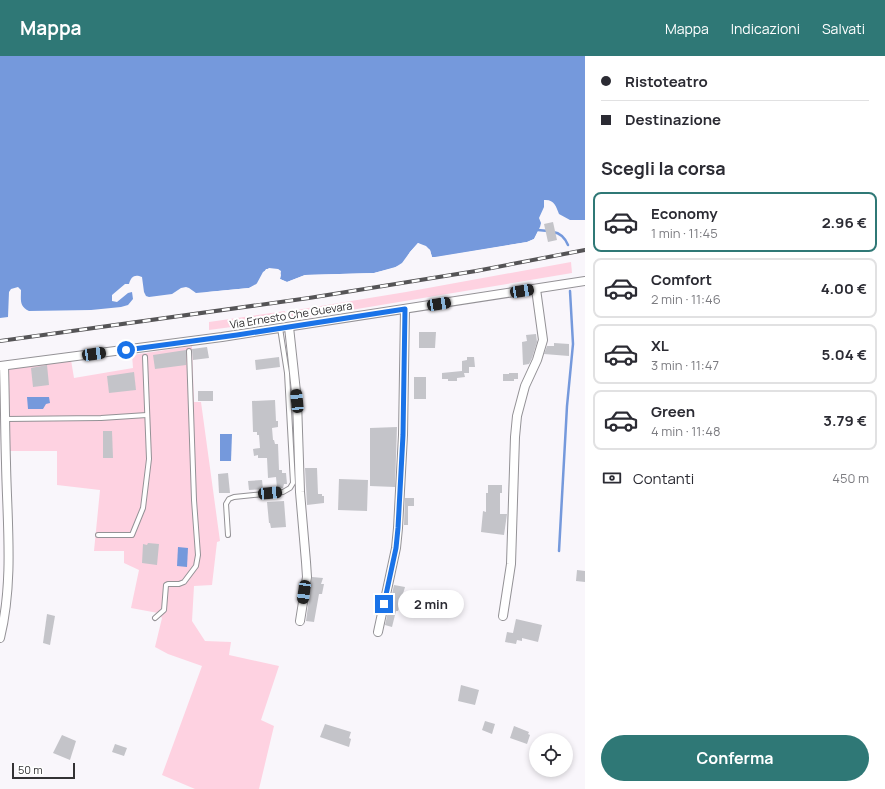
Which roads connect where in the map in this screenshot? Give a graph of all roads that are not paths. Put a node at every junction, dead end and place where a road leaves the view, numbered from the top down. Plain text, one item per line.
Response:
1 (585, 281) edge
2 (536, 289) junction
3 (405, 309) junction
4 (289, 327) junction
5 (280, 328) junction
6 (189, 351) dead end
7 (145, 357) dead end
8 (2, 366) edge
9 (147, 415) junction
10 (6, 420) junction
11 (98, 535) dead end
12 (228, 535) dead end
13 (503, 616) dead end
14 (155, 618) dead end
15 (300, 621) dead end
16 (378, 632) dead end
17 (0, 638) edge

1 - 2 street, Via Ernesto Che Guevara
2 - 3 street, Via Ernesto Che Guevara
2 - 13 street
3 - 4 street, Via Ernesto Che Guevara
3 - 16 street
4 - 5 street, Via Ernesto Che Guevara
4 - 15 street
5 - 8 street, Via Ernesto Che Guevara
5 - 12 lane
6 - 14 lane
7 - 9 lane
8 - 10 street
9 - 10 lane
9 - 11 lane
10 - 17 street

